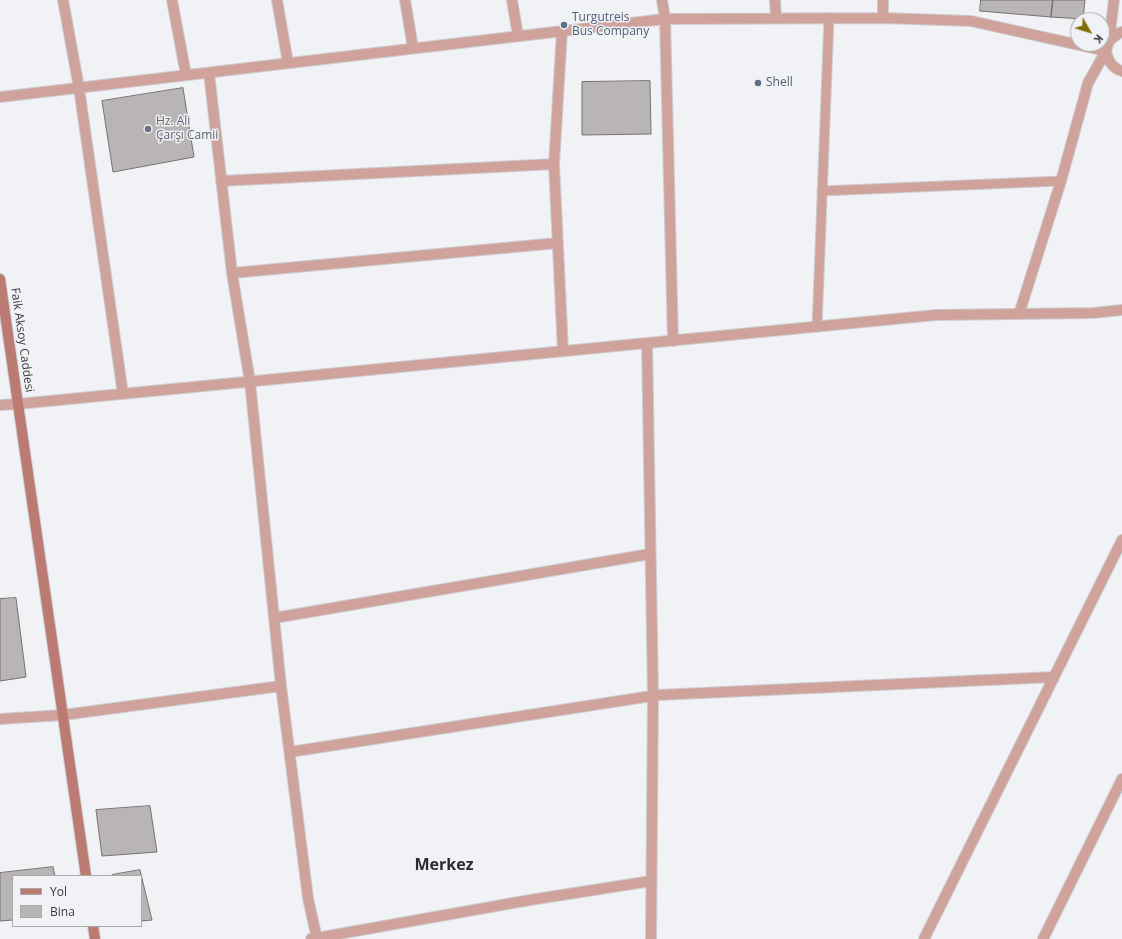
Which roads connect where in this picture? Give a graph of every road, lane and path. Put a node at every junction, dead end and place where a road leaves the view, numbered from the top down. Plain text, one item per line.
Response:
1 (63, 0) edge
2 (172, 0) edge
3 (277, 0) edge
4 (405, 0) edge
5 (512, 0) edge
6 (662, 0) edge
7 (774, 0) edge
8 (883, 0) edge
9 (1114, 0) edge
10 (776, 18) junction
11 (829, 18) junction
12 (883, 18) junction
13 (665, 19) junction
14 (562, 31) junction
15 (1122, 32) edge
16 (1110, 33) edge
17 (518, 36) junction
18 (1110, 40) edge
19 (1070, 43) edge
20 (413, 48) junction
21 (1105, 52) edge
22 (1106, 52) edge
23 (288, 63) junction
24 (1122, 71) edge
25 (209, 73) junction
26 (186, 75) junction
27 (79, 88) junction
28 (0, 97) edge
29 (554, 164) junction
30 (221, 181) junction
31 (1061, 181) junction
32 (822, 191) junction
33 (558, 243) junction
34 (232, 273) junction
35 (0, 279) edge
36 (1122, 310) edge
37 (1019, 314) junction
38 (818, 327) junction
39 (673, 341) junction
40 (647, 343) junction
41 (563, 351) junction
42 (250, 382) junction
43 (123, 394) junction
44 (18, 404) junction
45 (0, 405) edge
46 (1122, 540) edge
47 (650, 554) junction
48 (274, 618) junction
49 (1054, 677) junction
50 (281, 686) junction
51 (653, 695) junction
52 (63, 715) junction
53 (0, 719) edge
54 (290, 752) junction
55 (1122, 779) edge
56 (86, 875) edge
57 (651, 881) junction
58 (93, 927) edge
59 (95, 939) edge
60 (315, 939) edge
61 (651, 939) edge
62 (924, 939) edge
63 (1043, 939) edge

1 - 27 street
2 - 26 street
3 - 23 street
4 - 20 street
5 - 17 street
6 - 13 street
7 - 10 street
8 - 12 street
9 - 16 street
10 - 11 street
10 - 13 street
11 - 12 street
11 - 32 lane
12 - 19 street
13 - 14 street
13 - 39 street
14 - 17 street
14 - 29 street
15 - 18 street
17 - 20 street
20 - 23 street
21 - 31 street
22 - 24 street
23 - 25 street
25 - 26 street
25 - 30 street
26 - 27 street
27 - 28 street
27 - 43 street
29 - 30 street
29 - 33 street
30 - 34 street
31 - 32 lane
31 - 37 street
32 - 38 lane
33 - 34 street
33 - 41 street
34 - 42 street
35 - 44 main road, Faik Aksoy Caddesi
36 - 37 street
37 - 38 street
38 - 39 street
39 - 40 street
40 - 41 street
40 - 47 street
41 - 42 street
42 - 43 street
42 - 48 street
43 - 44 street
44 - 45 street
44 - 52 main road, Faik Aksoy Caddesi
46 - 49 street
47 - 48 street
47 - 51 street
48 - 50 street
49 - 51 street
49 - 62 street
50 - 52 street
50 - 54 street
51 - 54 street
51 - 57 street
52 - 53 street
52 - 56 main road, Faik Aksoy Caddesi
54 - 60 street
55 - 63 street
57 - 60 street
57 - 61 street
58 - 59 main road

